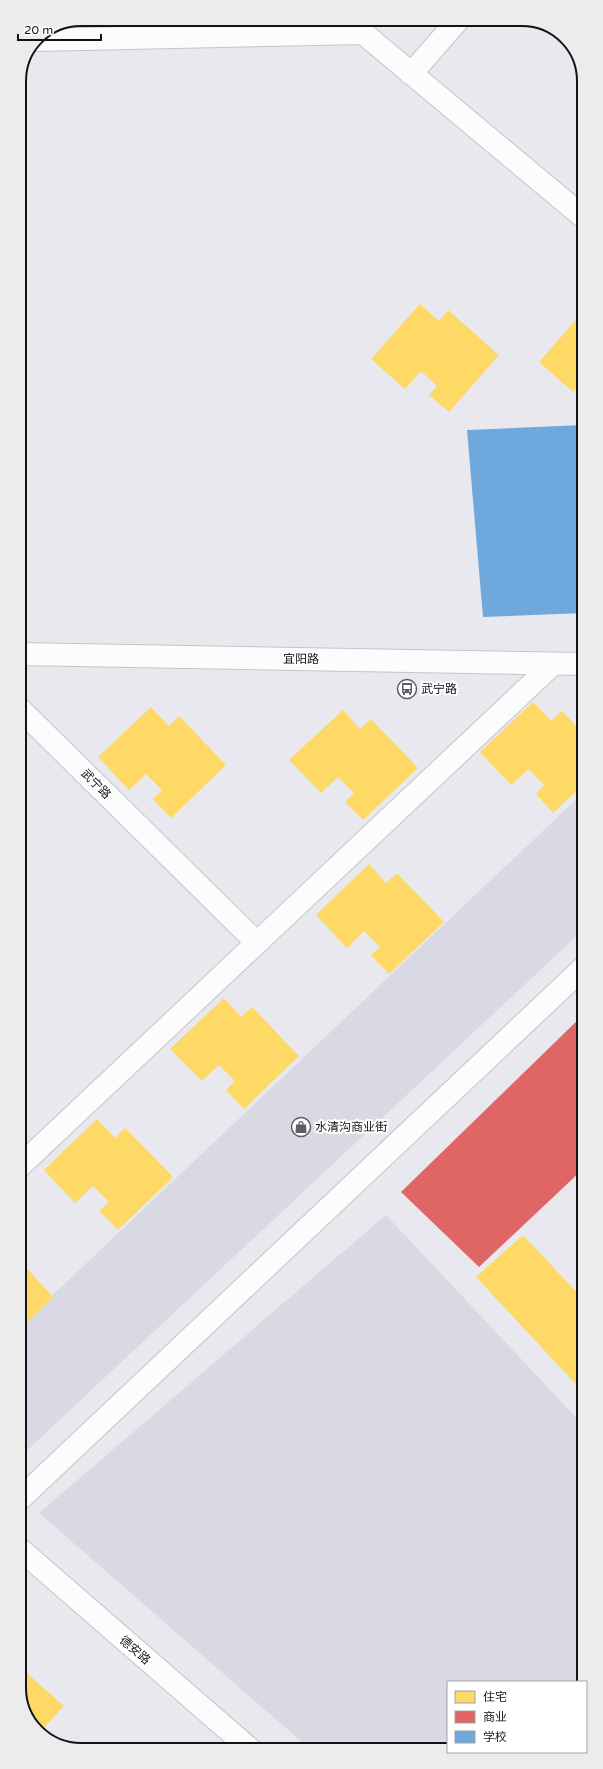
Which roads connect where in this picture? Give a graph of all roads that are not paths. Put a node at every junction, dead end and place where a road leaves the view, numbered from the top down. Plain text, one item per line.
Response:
1 (453, 26) edge
2 (44, 40) edge
3 (412, 74) junction
4 (577, 212) edge
5 (26, 654) edge
6 (552, 664) junction
7 (577, 664) edge
8 (26, 715) edge
9 (257, 943) junction
10 (577, 974) edge
11 (26, 1160) edge
12 (26, 1493) edge
13 (26, 1554) edge
14 (243, 1743) edge

1 - 3 street
2 - 3 street
3 - 4 street
5 - 6 street, 宜阳路
6 - 7 street, 宜阳路
6 - 9 street
8 - 9 street, 武宁路
9 - 11 street
10 - 12 street
13 - 14 street, 德安路

